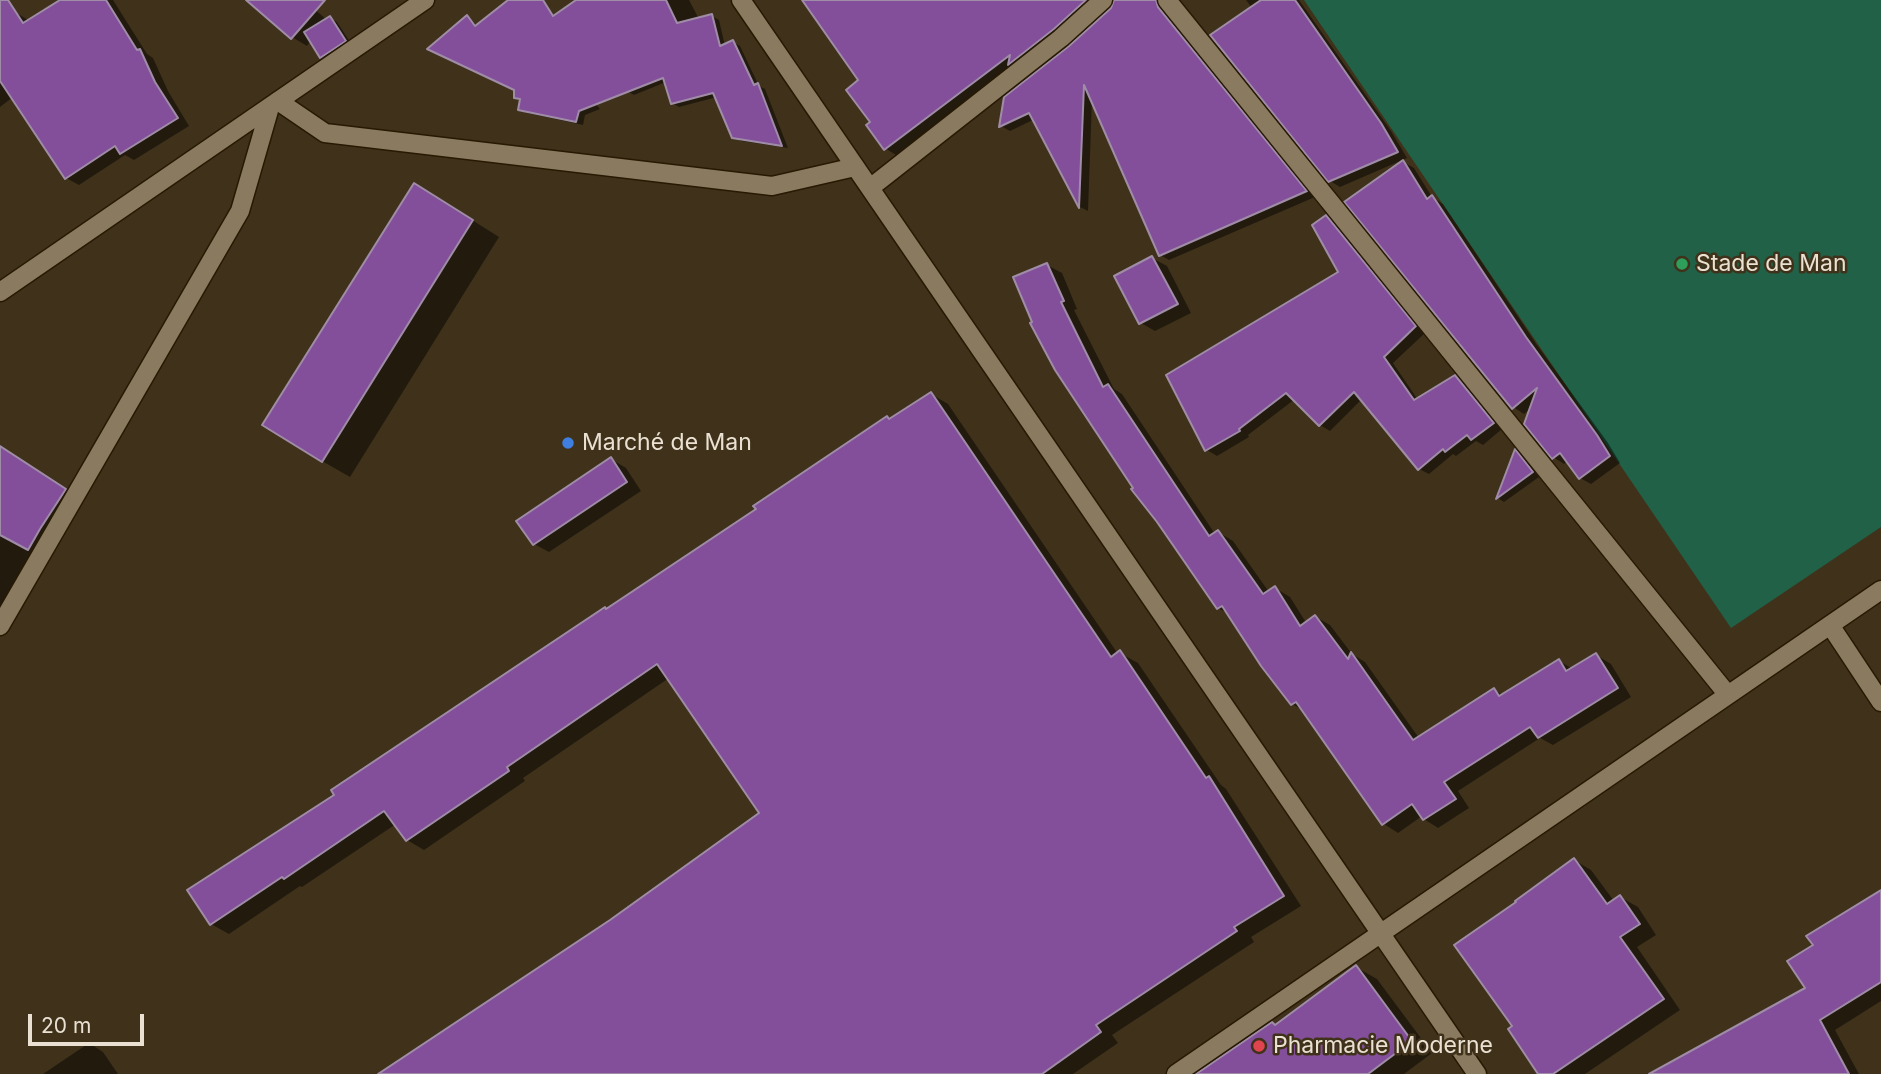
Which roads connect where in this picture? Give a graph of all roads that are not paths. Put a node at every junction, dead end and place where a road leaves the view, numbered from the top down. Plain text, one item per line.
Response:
1 (425, 0) edge
2 (741, 0) edge
3 (1103, 0) edge
4 (1167, 0) edge
5 (274, 104) junction
6 (855, 167) junction
7 (870, 188) junction
8 (0, 292) edge
9 (1881, 590) edge
10 (1830, 625) junction
11 (0, 626) edge
12 (1728, 695) junction
13 (1881, 702) edge
14 (1381, 934) junction
15 (1176, 1074) edge
16 (1477, 1074) edge

1 - 5 street
2 - 6 street
3 - 7 street
4 - 12 street
5 - 6 street
5 - 8 street
5 - 11 street
6 - 7 street
7 - 14 street
9 - 10 street
10 - 12 street
10 - 13 street
12 - 14 street
14 - 15 street
14 - 16 street

